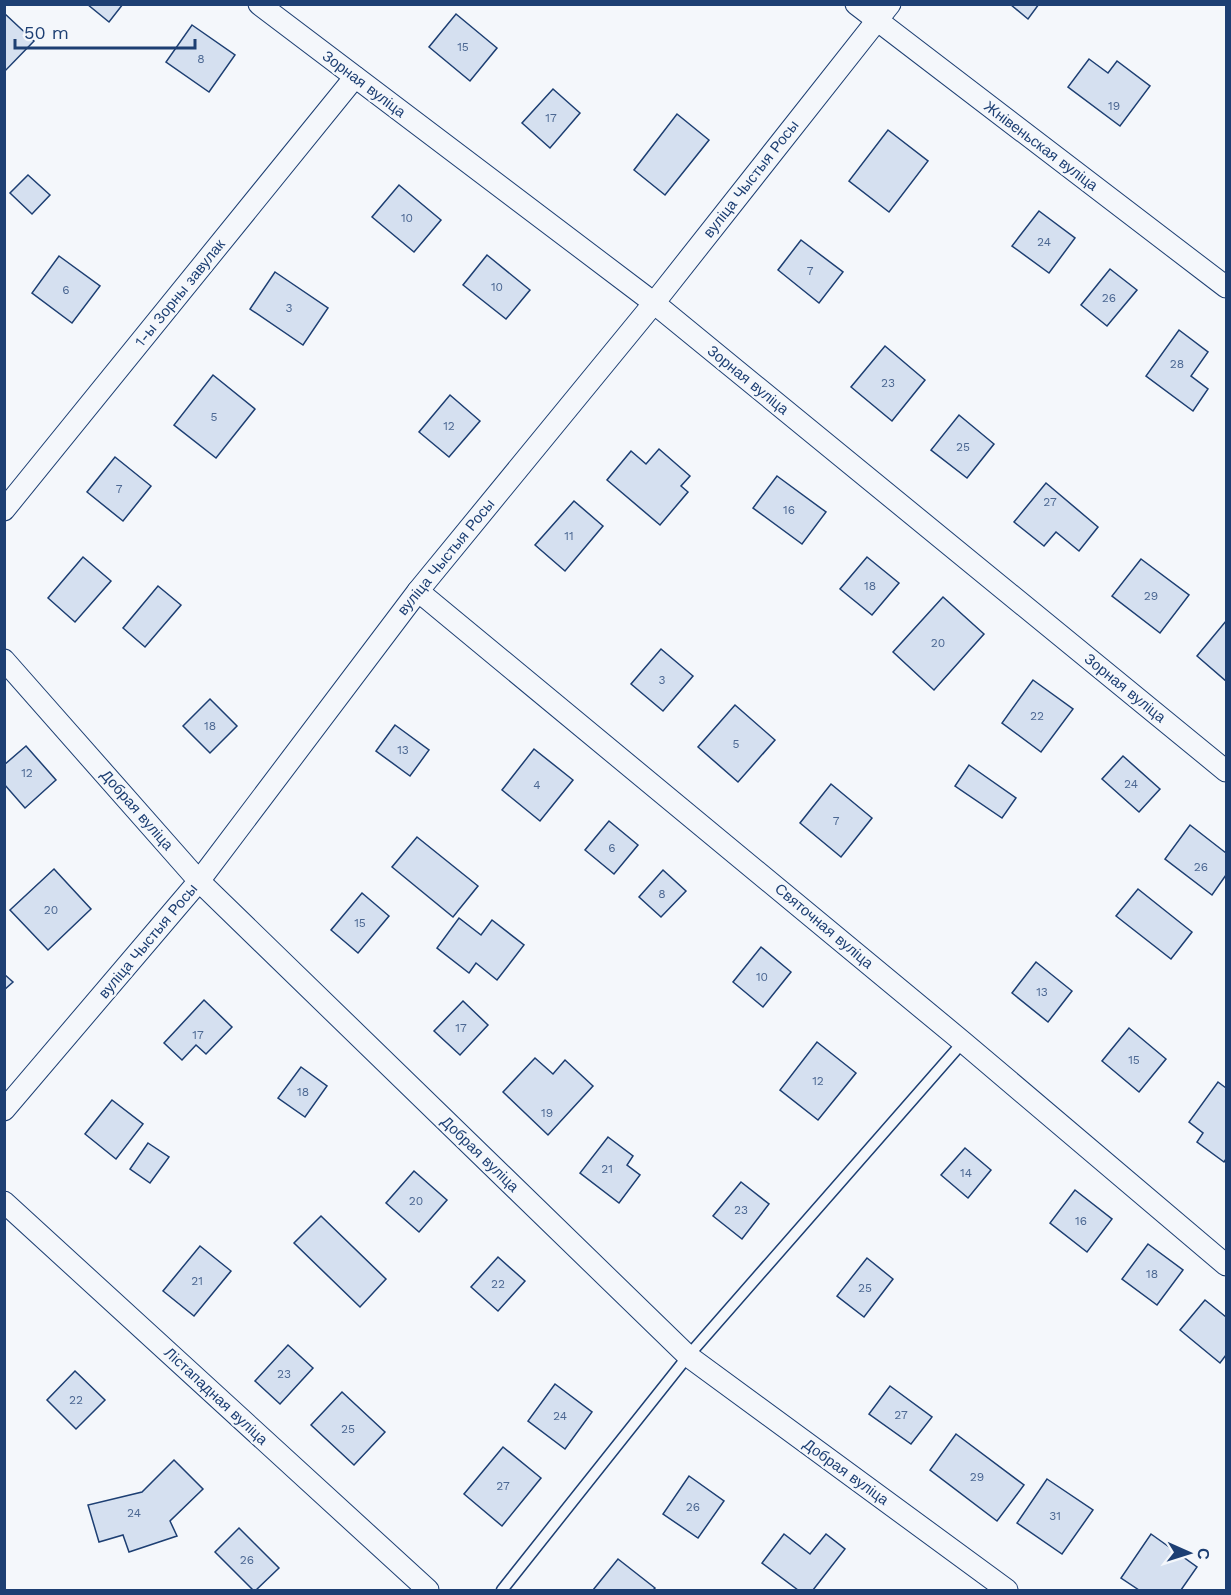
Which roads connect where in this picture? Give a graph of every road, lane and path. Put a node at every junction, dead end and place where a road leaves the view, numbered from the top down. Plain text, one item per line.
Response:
1 (259, 4) edge
2 (856, 4) edge
3 (883, 12) edge
4 (355, 77) junction
5 (1227, 287) edge
6 (654, 303) junction
7 (4, 510) edge
8 (418, 591) junction
9 (4, 660) edge
10 (1227, 771) edge
11 (199, 881) junction
12 (963, 1042) junction
13 (4, 1110) edge
14 (4, 1202) edge
15 (1227, 1265) edge
16 (688, 1356) junction
17 (428, 1590) edge
18 (502, 1590) edge
19 (1007, 1590) edge

1 - 4 street, Зорная вуліца
2 - 3 street, Жнівеньская вуліца
3 - 5 street, Жнівеньская вуліца
3 - 6 street, вуліца Чыстыя Росы
4 - 6 street, Зорная вуліца
4 - 7 street, 1-ы Зорны завулак
6 - 8 street, вуліца Чыстыя Росы
6 - 10 street, Зорная вуліца
8 - 11 street, вуліца Чыстыя Росы
8 - 12 street, Святочная вуліца
9 - 11 street, Добрая вуліца
11 - 13 street, вуліца Чыстыя Росы
11 - 16 street, Добрая вуліца
12 - 15 street, Святочная вуліца
12 - 16 lane
14 - 17 street, Лістападная вуліца
16 - 18 lane
16 - 19 street, Добрая вуліца

